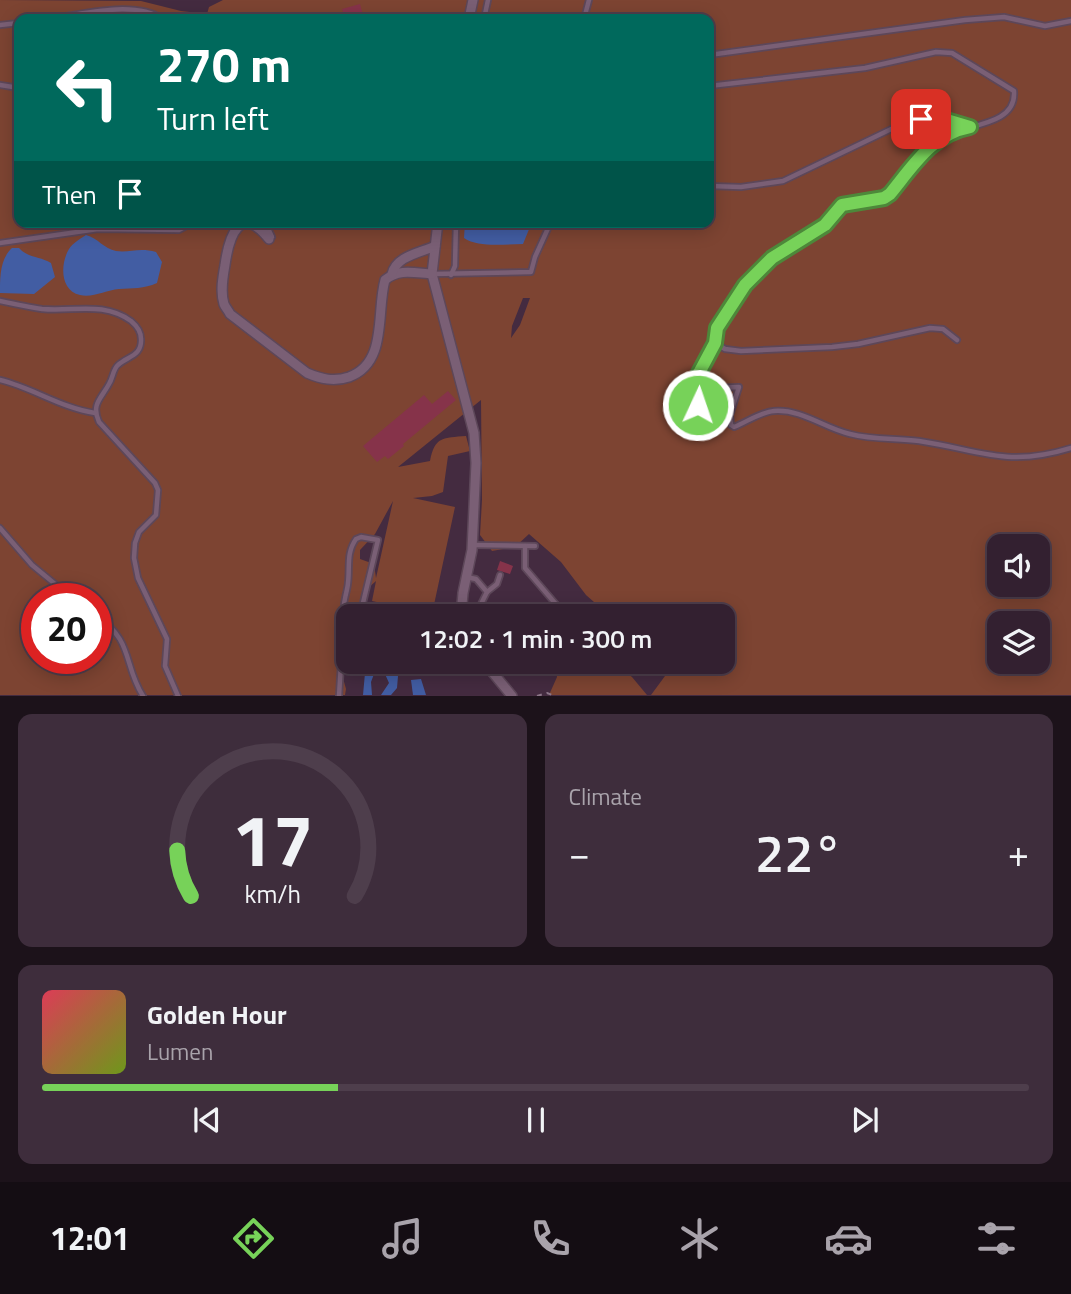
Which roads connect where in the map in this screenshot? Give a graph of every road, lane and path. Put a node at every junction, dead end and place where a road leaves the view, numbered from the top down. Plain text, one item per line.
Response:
1 (84, 14) edge
2 (154, 14) edge
3 (1071, 22) edge
4 (714, 54) edge
5 (714, 85) edge
6 (970, 127) junction
7 (714, 186) edge
8 (183, 228) edge
9 (238, 228) edge
10 (260, 228) edge
11 (267, 228) edge
12 (437, 228) edge
13 (456, 228) edge
14 (548, 228) edge
15 (270, 238) joint
16 (0, 243) edge
17 (435, 246) junction
18 (392, 274) junction
19 (432, 274) junction
20 (452, 275) junction
21 (0, 302) edge
22 (957, 340) dead end
23 (715, 343) junction
24 (0, 380) edge
25 (95, 413) junction
26 (1071, 449) edge
27 (0, 528) edge
28 (472, 545) junction
29 (525, 546) junction
30 (535, 546) dead end
31 (500, 575) dead end
32 (466, 577) junction
33 (54, 583) edge
34 (487, 592) junction
35 (343, 604) edge
36 (363, 604) edge
37 (463, 604) edge
38 (482, 604) edge
39 (556, 604) edge
40 (112, 629) edge
41 (340, 674) edge
42 (495, 674) edge
43 (144, 695) edge
44 (178, 695) edge
45 (339, 695) edge
46 (512, 695) edge
47 (537, 695) edge
48 (555, 695) edge

1 - 2 lane
3 - 4 lane
5 - 6 lane
6 - 7 lane
6 - 23 lane
8 - 16 lane
9 - 18 street
10 - 15 street
11 - 15 lane
12 - 17 street
13 - 20 lane
14 - 20 lane
17 - 18 street
17 - 19 street
18 - 19 street
19 - 20 lane
19 - 28 street
21 - 25 lane
22 - 23 lane
23 - 26 lane
24 - 25 lane
25 - 44 lane
27 - 33 lane
28 - 29 lane
28 - 32 street
29 - 30 lane
29 - 39 lane
31 - 34 lane
32 - 34 lane
32 - 37 street
34 - 38 lane
35 - 36 lane
40 - 43 lane
41 - 45 lane
42 - 46 street
47 - 48 path

